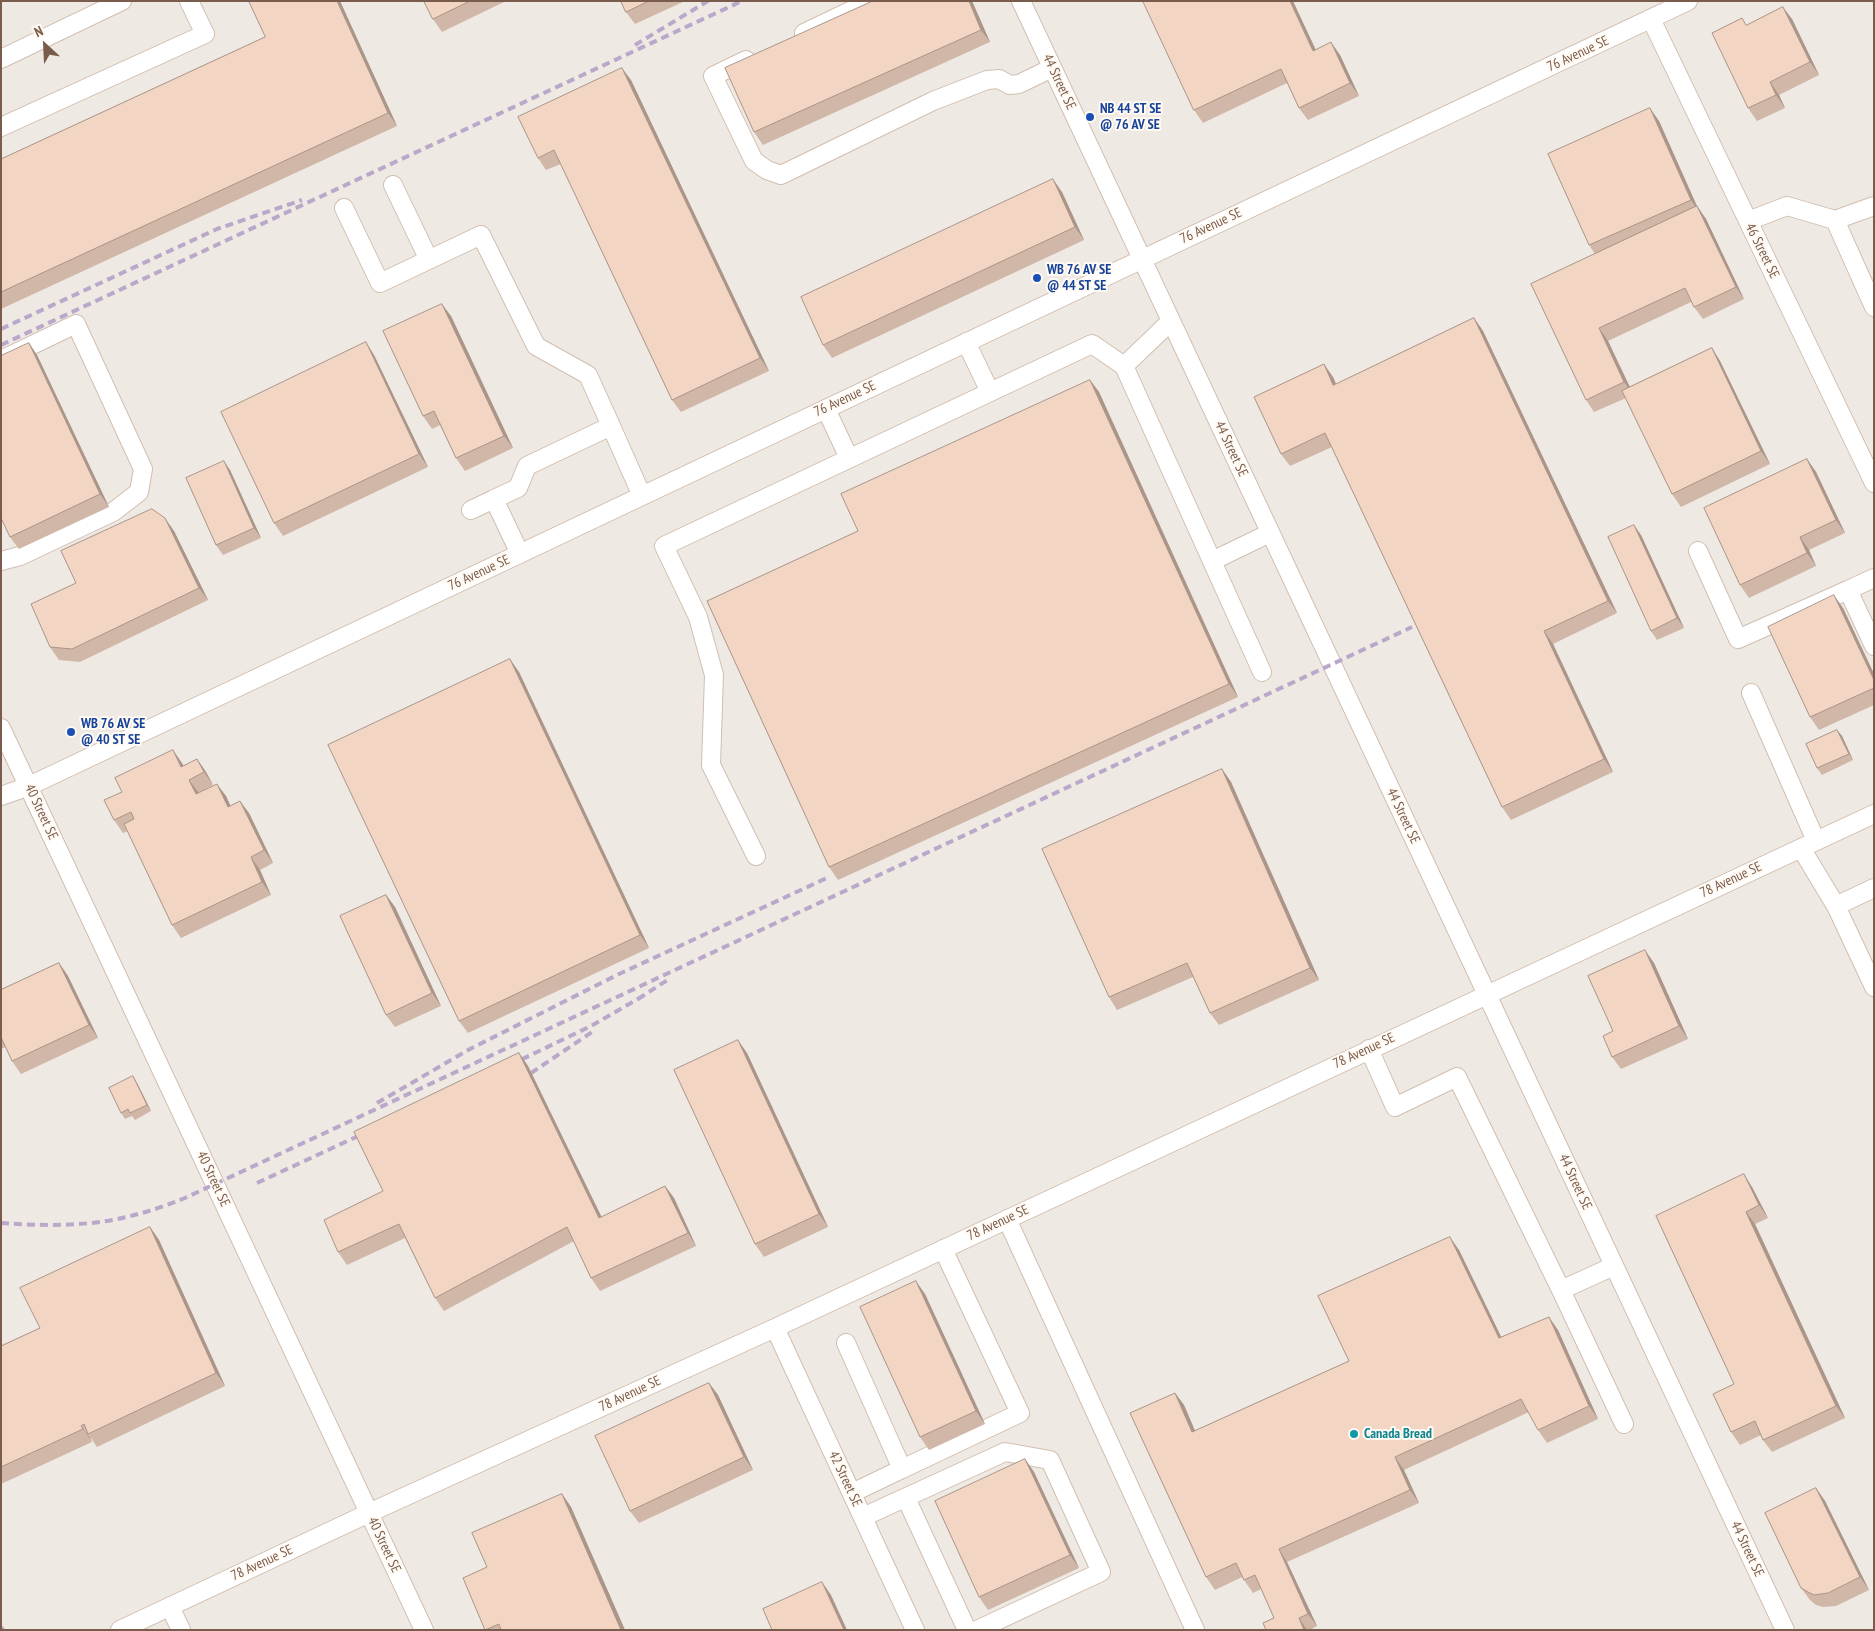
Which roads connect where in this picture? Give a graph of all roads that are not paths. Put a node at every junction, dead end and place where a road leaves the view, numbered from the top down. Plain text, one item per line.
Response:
1 (122, 1) edge
2 (189, 1) edge
3 (871, 1) edge
4 (1021, 1) edge
5 (1688, 1) edge
6 (1651, 19) junction
7 (792, 38) edge
8 (757, 55) edge
9 (1, 60) edge
10 (1052, 68) junction
11 (1, 126) edge
12 (392, 184) dead end
13 (1874, 206) edge
14 (344, 208) dead end
15 (1835, 220) junction
16 (1748, 221) junction
17 (1142, 259) junction
18 (429, 260) junction
19 (1874, 307) edge
20 (1171, 321) junction
21 (966, 342) junction
22 (1, 360) edge
23 (1124, 366) junction
24 (990, 392) junction
25 (826, 409) junction
26 (611, 426) junction
27 (849, 458) junction
28 (1874, 483) edge
29 (642, 496) junction
30 (494, 499) junction
31 (471, 510) dead end
32 (1270, 533) junction
33 (1698, 551) dead end
34 (520, 554) junction
35 (1, 561) edge
36 (1212, 561) junction
37 (1874, 578) edge
38 (1848, 590) junction
39 (1874, 646) edge
40 (1262, 672) dead end
41 (1751, 693) dead end
42 (1, 728) edge
43 (28, 786) junction
44 (1, 796) edge
45 (1874, 814) edge
46 (1808, 844) junction
47 (756, 856) dead end
48 (1874, 888) edge
49 (1836, 906) junction
50 (1874, 987) edge
51 (1486, 994) junction
52 (1369, 1049) junction
53 (1007, 1219) junction
54 (943, 1249) junction
55 (1614, 1266) junction
56 (1561, 1290) junction
57 (775, 1328) junction
58 (846, 1343) dead end
59 (1624, 1424) dead end
60 (902, 1469) junction
61 (852, 1493) junction
62 (906, 1498) junction
63 (370, 1513) junction
64 (863, 1517) junction
65 (170, 1606) junction
66 (120, 1630) edge
67 (181, 1630) edge
68 (424, 1630) edge
69 (915, 1630) edge
70 (967, 1630) edge
71 (977, 1630) edge
72 (1194, 1630) edge
73 (1785, 1630) edge

1 - 9 street
2 - 11 street
3 - 7 street
4 - 10 street, 44 Street SE
5 - 6 street, 76 Avenue SE
6 - 16 street, 46 Street SE
6 - 17 street, 76 Avenue SE
8 - 10 street
10 - 17 street, 44 Street SE
12 - 18 street
13 - 15 street
14 - 18 street
15 - 16 street
15 - 19 street
16 - 28 street, 46 Street SE
17 - 20 street, 44 Street SE
17 - 21 street, 76 Avenue SE
18 - 26 street
20 - 23 street
20 - 32 street, 44 Street SE
21 - 24 street
21 - 25 street, 76 Avenue SE
22 - 35 street
23 - 24 street
23 - 36 street
24 - 27 street
25 - 27 street
25 - 29 street, 76 Avenue SE
26 - 29 street
26 - 30 street
27 - 47 street
29 - 34 street, 76 Avenue SE
30 - 31 street
30 - 34 street
32 - 36 street
32 - 51 street, 44 Street SE
33 - 38 street
34 - 43 street, 76 Avenue SE
36 - 40 street
37 - 38 street
38 - 39 street
41 - 46 street
42 - 43 street, 40 Street SE
43 - 44 street, 76 Avenue SE
43 - 63 street, 40 Street SE
45 - 46 street, 78 Avenue SE
46 - 49 street
46 - 51 street, 78 Avenue SE
48 - 49 street
49 - 50 street
51 - 52 street, 78 Avenue SE
51 - 55 street, 44 Street SE
52 - 53 street, 78 Avenue SE
52 - 56 street
53 - 54 street, 78 Avenue SE
53 - 72 street
54 - 57 street, 78 Avenue SE
54 - 60 street
55 - 56 street
55 - 73 street, 44 Street SE
56 - 59 street
57 - 61 street, 42 Street SE
57 - 63 street, 78 Avenue SE
58 - 60 street
60 - 61 street
61 - 64 street, 42 Street SE
62 - 64 street
62 - 70 street
62 - 71 street
63 - 65 street, 78 Avenue SE
63 - 68 street, 40 Street SE
64 - 69 street, 42 Street SE
65 - 66 street, 78 Avenue SE
65 - 67 street

